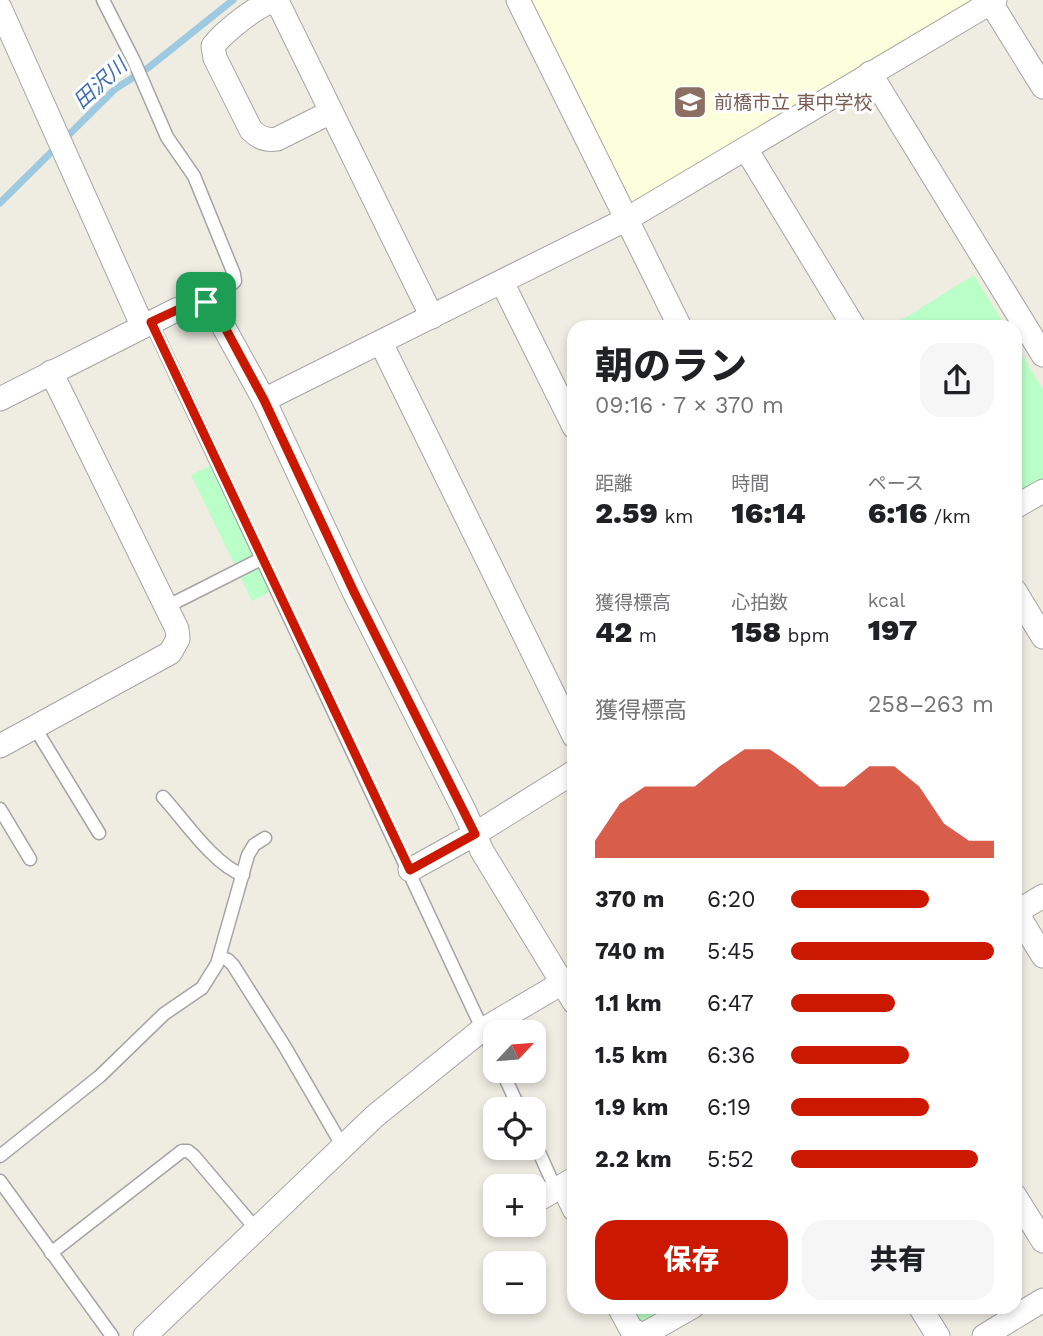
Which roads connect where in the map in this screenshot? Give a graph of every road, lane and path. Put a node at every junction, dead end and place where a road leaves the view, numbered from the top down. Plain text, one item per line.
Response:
1 (103, 0) edge
2 (518, 0) edge
3 (993, 1) edge
4 (1, 15) edge
5 (870, 73) junction
6 (1043, 87) edge
7 (331, 112) junction
8 (746, 149) junction
9 (627, 219) junction
10 (502, 282) junction
11 (206, 302) junction
12 (432, 317) junction
13 (677, 320) edge
14 (850, 320) edge
15 (1022, 320) edge
16 (1022, 321) edge
17 (146, 323) junction
18 (381, 343) junction
19 (1043, 355) edge
20 (51, 372) junction
21 (0, 399) edge
22 (264, 400) junction
23 (567, 413) edge
24 (1043, 491) edge
25 (1022, 504) edge
26 (261, 559) junction
27 (1022, 602) edge
28 (166, 607) junction
29 (1043, 637) edge
30 (567, 722) edge
31 (35, 728) junction
32 (0, 747) edge
33 (567, 776) edge
34 (163, 797) dead end
35 (0, 809) edge
36 (99, 833) dead end
37 (475, 834) junction
38 (265, 838) dead end
39 (30, 859) dead end
40 (410, 870) junction
41 (243, 875) junction
42 (1043, 896) edge
43 (1022, 908) edge
44 (1022, 923) edge
45 (1043, 956) edge
46 (220, 957) junction
47 (567, 990) edge
48 (567, 992) edge
49 (504, 1020) edge
50 (483, 1029) joint
51 (342, 1147) junction
52 (0, 1156) edge
53 (546, 1158) edge
54 (0, 1181) edge
55 (565, 1185) edge
56 (546, 1195) edge
57 (1022, 1207) edge
58 (256, 1228) junction
59 (1043, 1241) edge
60 (51, 1253) junction
61 (1043, 1300) edge
62 (1022, 1313) edge
63 (623, 1314) edge
64 (680, 1314) edge
65 (924, 1314) edge
66 (1020, 1314) edge
67 (112, 1336) edge
68 (145, 1336) edge
69 (938, 1336) edge
70 (984, 1336) edge

1 - 11 lane
2 - 9 street
3 - 5 street
3 - 6 street
4 - 17 street
5 - 8 street
5 - 15 street
7 - 7 street
7 - 12 street
8 - 9 street
8 - 14 street
9 - 10 street
9 - 13 street
10 - 12 street
10 - 23 street
11 - 17 street
11 - 22 street
12 - 18 street
16 - 19 street
17 - 20 street
17 - 26 lane
18 - 22 street
18 - 30 street
20 - 21 street
20 - 28 street
22 - 37 street
24 - 25 street
26 - 28 lane
26 - 40 lane
27 - 29 street
28 - 31 street
31 - 32 street
31 - 36 lane
33 - 37 street
34 - 41 lane
35 - 39 lane
37 - 40 street
37 - 47 street
38 - 41 lane
40 - 50 lane
41 - 46 lane
42 - 43 street
44 - 45 street
46 - 51 lane
46 - 52 lane
48 - 49 street
50 - 51 street
51 - 58 street
53 - 55 lane
54 - 60 lane
55 - 56 street
57 - 59 street
58 - 60 lane
58 - 68 street
60 - 67 lane
61 - 62 street
63 - 64 street
65 - 69 street
66 - 70 street

